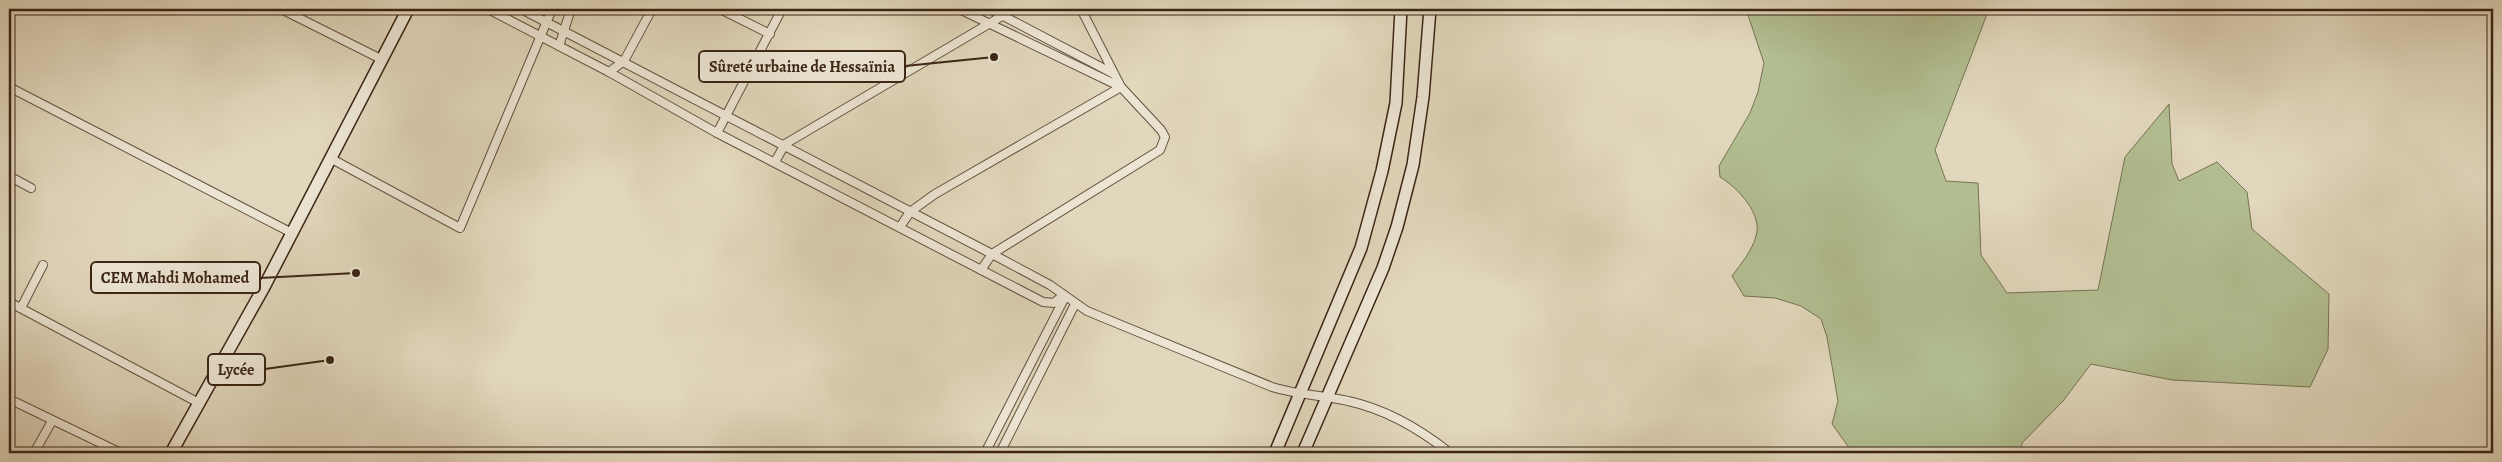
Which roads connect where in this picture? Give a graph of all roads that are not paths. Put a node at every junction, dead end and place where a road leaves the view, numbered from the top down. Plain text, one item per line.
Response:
1 (281, 9) edge
2 (408, 9) edge
3 (488, 9) edge
4 (522, 9) edge
5 (552, 9) edge
6 (571, 9) edge
7 (652, 9) edge
8 (720, 9) edge
9 (782, 9) edge
10 (959, 9) edge
11 (990, 9) edge
12 (1014, 9) edge
13 (1081, 9) edge
14 (1401, 9) edge
15 (1430, 9) edge
16 (1002, 15) junction
17 (548, 22) junction
18 (989, 23) junction
19 (565, 30) junction
20 (770, 34) junction
21 (542, 37) junction
22 (559, 46) junction
23 (382, 59) junction
24 (624, 61) junction
25 (609, 72) junction
26 (1114, 73) junction
27 (1110, 81) junction
28 (9, 87) edge
29 (1121, 87) junction
30 (728, 115) junction
31 (717, 132) junction
32 (785, 144) junction
33 (330, 158) junction
34 (775, 162) junction
35 (9, 176) edge
36 (31, 188) dead end
37 (910, 212) junction
38 (900, 227) junction
39 (292, 233) junction
40 (992, 254) junction
41 (43, 264) dead end
42 (981, 270) junction
43 (1064, 296) junction
44 (9, 302) edge
45 (1075, 304) junction
46 (21, 308) junction
47 (1022, 381) junction
48 (1033, 388) junction
49 (1299, 394) junction
50 (1327, 398) junction
51 (9, 399) edge
52 (199, 403) junction
53 (52, 421) junction
54 (173, 451) edge
55 (34, 453) edge
56 (121, 453) edge
57 (187, 453) edge
58 (985, 453) edge
59 (1000, 453) edge
60 (1274, 453) edge
61 (1303, 453) edge
62 (1450, 453) edge

1 - 23 street
2 - 23 street
3 - 21 street
4 - 17 street
5 - 17 street
6 - 19 street
7 - 24 street
8 - 20 street
9 - 20 street
10 - 18 street
11 - 16 street
12 - 16 street
13 - 26 street
14 - 49 street
15 - 50 street
16 - 18 street
16 - 26 street
17 - 19 street
17 - 21 street
18 - 27 street
18 - 32 street
19 - 22 street
19 - 24 street
20 - 30 street
21 - 22 street
21 - 33 street
22 - 25 street
23 - 33 street
24 - 25 street
24 - 30 street
25 - 31 street
26 - 27 street
26 - 29 street
27 - 29 street
28 - 39 street
29 - 37 street
29 - 40 street
30 - 31 street
30 - 32 street
31 - 34 street
32 - 34 street
32 - 37 street
33 - 39 street
34 - 38 street
35 - 36 street
37 - 38 street
37 - 40 street
38 - 42 street
39 - 52 street
40 - 42 street
40 - 43 street
41 - 46 street
42 - 43 street
43 - 45 street
43 - 47 street
44 - 46 street
45 - 48 street
45 - 49 street
46 - 52 street
47 - 48 street
47 - 58 street
48 - 59 street
49 - 50 street
49 - 60 street
50 - 61 street
50 - 62 street
51 - 53 street
52 - 54 street
53 - 55 street
53 - 56 street
54 - 57 street

